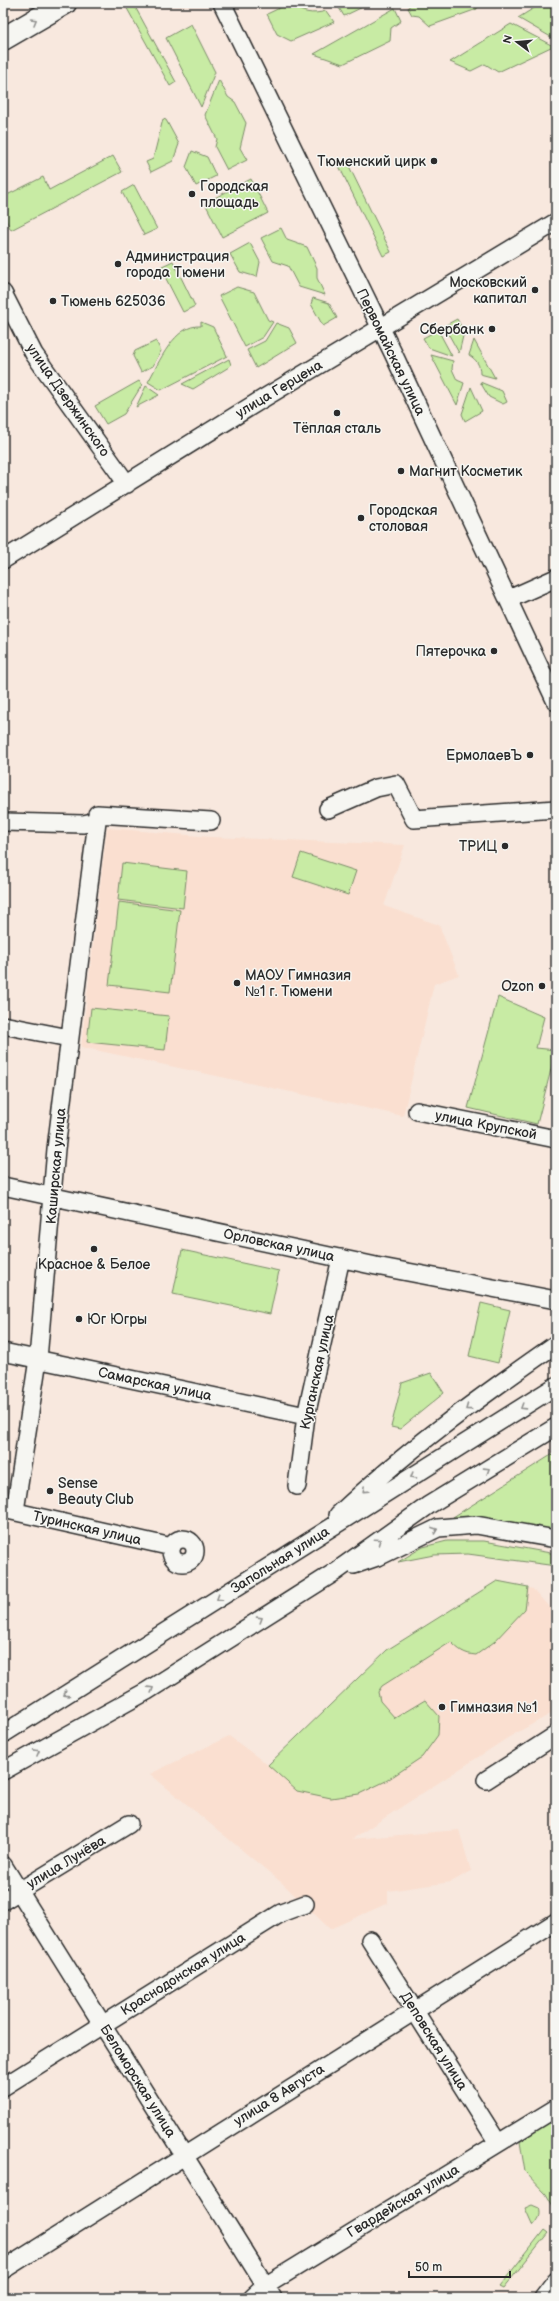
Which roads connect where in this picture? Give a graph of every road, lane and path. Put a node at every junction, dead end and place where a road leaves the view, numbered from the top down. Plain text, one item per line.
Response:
1 (65, 3) edge
2 (222, 3) edge
3 (3, 39) edge
4 (556, 222) edge
5 (3, 293) edge
6 (381, 327) junction
7 (127, 484) junction
8 (3, 560) edge
9 (556, 578) edge
10 (509, 599) junction
11 (556, 702) edge
12 (556, 809) edge
13 (328, 810) dead end
14 (211, 820) dead end
15 (97, 821) junction
16 (3, 822) edge
17 (3, 1025) edge
18 (69, 1038) junction
19 (417, 1111) dead end
20 (556, 1139) edge
21 (3, 1186) edge
22 (53, 1197) junction
23 (341, 1258) junction
24 (556, 1300) edge
25 (556, 1344) edge
26 (3, 1352) edge
27 (38, 1359) junction
28 (556, 1386) edge
29 (306, 1416) junction
30 (556, 1427) edge
31 (297, 1486) dead end
32 (9, 1510) edge
33 (556, 1539) edge
34 (311, 1540) junction
35 (172, 1547) dead end
36 (335, 1572) junction
37 (3, 1734) edge
38 (556, 1735) edge
39 (3, 1771) edge
40 (486, 1780) dead end
41 (129, 1824) dead end
42 (3, 1865) edge
43 (19, 1891) junction
44 (3, 1901) edge
45 (305, 1904) dead end
46 (556, 1922) edge
47 (370, 1940) dead end
48 (414, 2009) junction
49 (102, 2025) junction
50 (3, 2087) edge
51 (556, 2108) edge
52 (498, 2143) junction
53 (184, 2154) junction
54 (3, 2270) edge
55 (556, 2280) edge
56 (269, 2292) edge
57 (252, 2298) edge
58 (542, 2298) edge

3 -> 1 main road
2 - 6 street, Первомайская улица
4 - 6 street, улица Герцена
5 - 7 street, улица Дзержинского
6 - 7 street, улица Герцена
6 - 10 street, Первомайская улица
7 - 8 street, улица Герцена
9 - 10 street
10 - 11 street, Первомайская улица
12 - 13 street
14 - 15 street
15 - 16 street
15 - 18 street, Каширская улица
17 - 18 street
18 - 22 street, Каширская улица
19 - 20 street, улица Крупской
21 - 22 street, Орловская улица
22 - 23 street, Орловская улица
22 - 27 street, Каширская улица
23 - 24 street, Орловская улица
23 - 29 street, Курганская улица
25 -> 34 street
26 - 27 street, Самарская улица
27 - 29 street, Самарская улица
27 - 32 street, Каширская улица
28 -> 34 street, Запольная улица
29 - 31 street, Курганская улица
36 -> 30 street
32 - 35 street, Туринская улица
36 -> 33 street
34 -> 37 street, Запольная улица
39 -> 36 street
38 - 40 street
41 - 43 street, улица Лунёва
42 - 43 street, Беломорская улица
43 - 44 street, улица Лунёва
43 - 49 street, Беломорская улица
45 - 49 street, Краснодонская улица
46 - 48 street, улица 8 Августа
47 - 48 street, Деповская улица
48 - 52 street, Деповская улица
48 - 53 street, улица 8 Августа
49 - 50 street, Краснодонская улица
49 - 53 street, Беломорская улица
51 - 52 street, Гвардейская улица
52 - 56 street, Гвардейская улица
53 - 54 street, улица 8 Августа
53 - 56 street, Беломорская улица
55 - 58 street
56 - 57 street, Гвардейская улица

